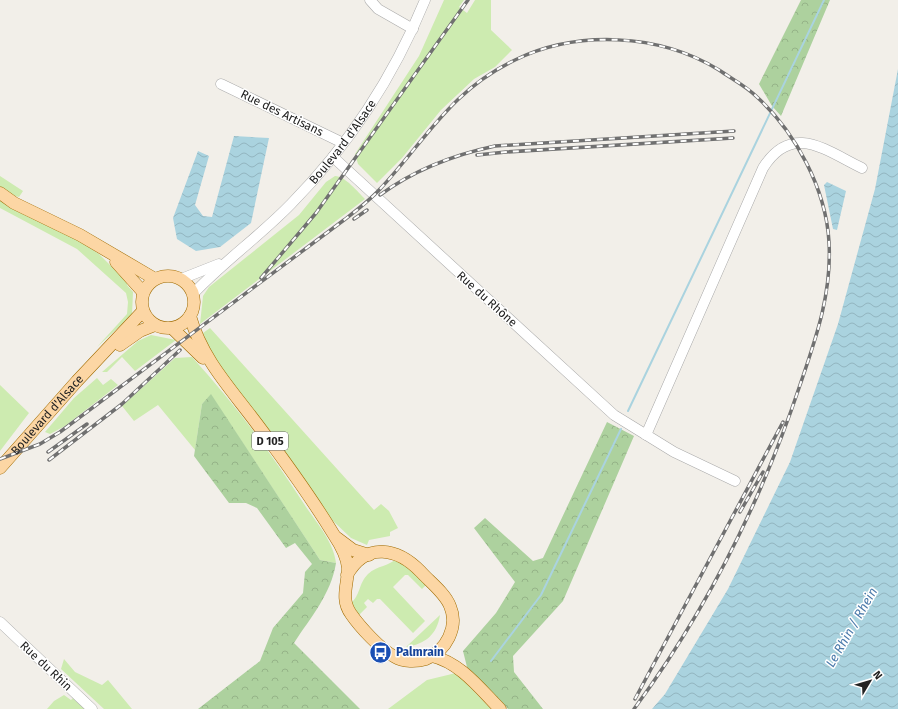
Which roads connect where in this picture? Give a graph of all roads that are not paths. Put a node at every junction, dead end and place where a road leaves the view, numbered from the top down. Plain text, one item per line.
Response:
1 (370, 0) edge
2 (425, 0) edge
3 (413, 29) junction
4 (222, 84) dead end
5 (343, 143) junction
6 (333, 157) junction
7 (862, 168) dead end
8 (0, 194) edge
9 (107, 252) junction
10 (228, 259) junction
11 (155, 279) junction
12 (181, 279) junction
13 (143, 292) junction
14 (193, 294) junction
15 (143, 311) junction
16 (190, 316) junction
17 (155, 325) junction
18 (172, 328) junction
19 (96, 362) junction
20 (214, 370) junction
21 (646, 435) junction
22 (0, 468) edge
23 (734, 481) dead end
24 (335, 536) junction
25 (369, 554) junction
26 (347, 575) junction
27 (0, 622) edge
28 (448, 640) junction
29 (432, 656) junction
30 (463, 672) junction
31 (92, 709) edge
32 (500, 709) edge

1 - 3 street
2 - 3 street, Boulevard d'Alsace
3 - 5 street, Boulevard d'Alsace
4 - 5 street, Rue des Artisans
5 - 6 street, Boulevard d'Alsace
6 - 10 street, Boulevard d'Alsace
6 - 21 street, Rue du Rhône
7 - 21 street
8 - 9 main road
9 - 11 main road
9 - 13 main road
10 - 12 street, Boulevard d'Alsace
10 - 14 street, Boulevard d'Alsace
11 - 12 main road
11 - 13 main road
12 - 14 main road
13 - 15 main road
14 - 16 main road
15 - 17 main road
15 - 19 main road, Boulevard d'Alsace
16 - 18 main road
16 - 20 main road, D 105
17 - 18 main road
17 - 19 main road, Boulevard d'Alsace
18 - 20 main road, D 105
19 - 22 main road, Boulevard d'Alsace
20 - 24 main road, D 105
21 - 23 street, Rue du Rhône
24 - 25 main road, D 105
24 - 26 main road, D 105
25 - 26 main road
25 - 28 main road
26 - 29 main road
27 - 31 street, Rue du Rhin
28 - 29 main road
28 - 30 main road
29 - 30 main road
30 - 32 main road

